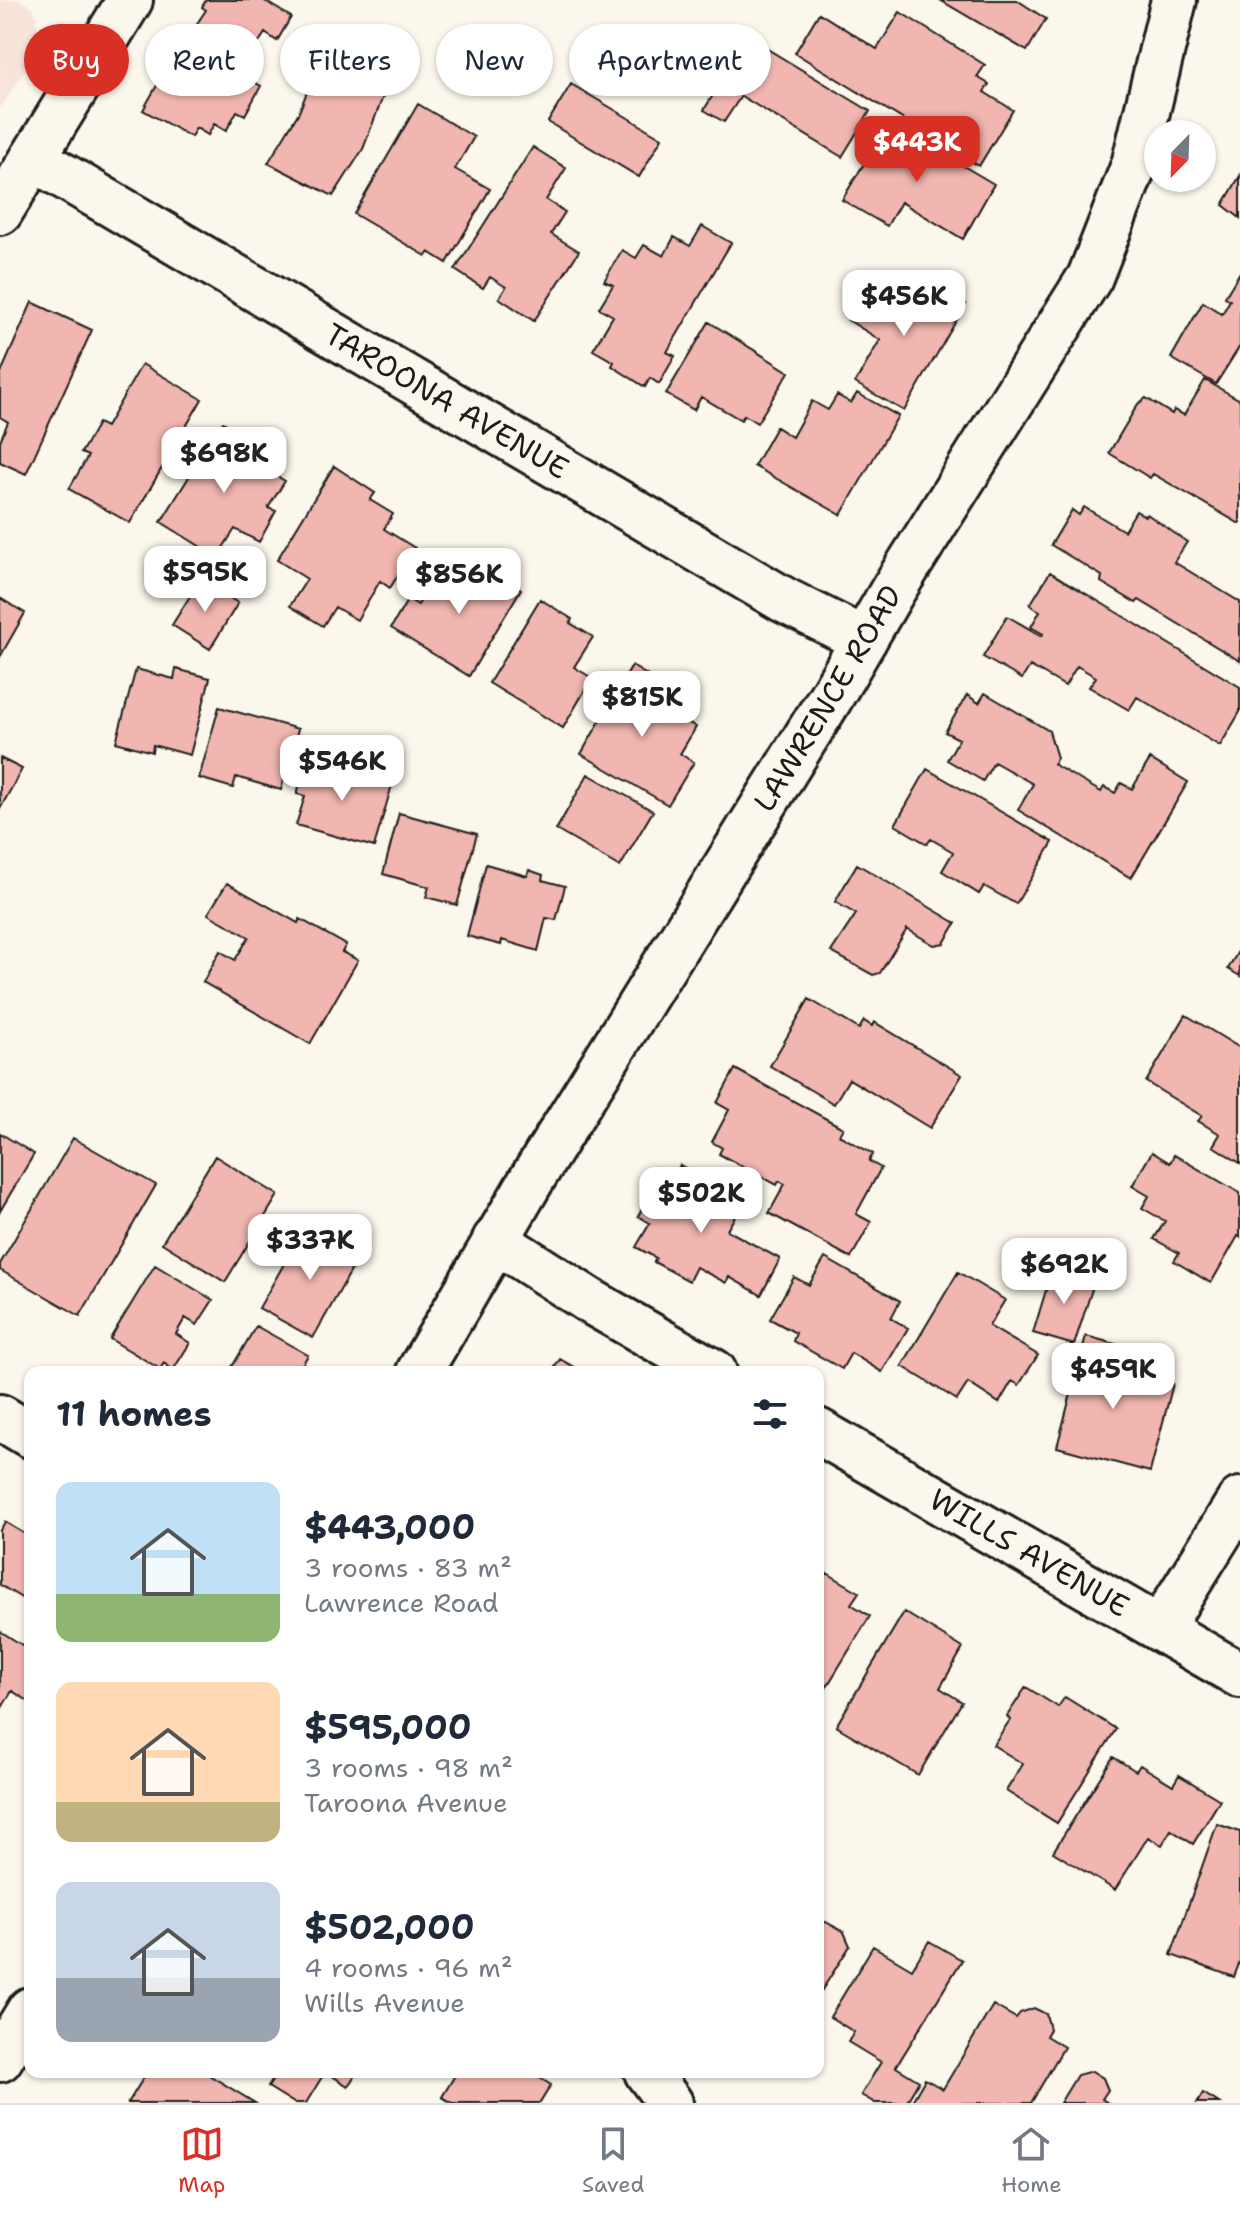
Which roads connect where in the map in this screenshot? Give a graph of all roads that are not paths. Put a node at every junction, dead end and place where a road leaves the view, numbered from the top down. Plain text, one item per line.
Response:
1 (1174, 0) edge
2 (114, 5) edge
3 (33, 158) junction
4 (0, 212) edge
5 (864, 640) junction
6 (495, 1240) junction
7 (422, 1366) edge
8 (704, 1366) edge
9 (0, 1417) edge
10 (24, 1431) edge
11 (824, 1434) edge
12 (1240, 1500) edge
13 (1161, 1627) junction
14 (1240, 1675) edge
15 (24, 2020) edge
16 (0, 2059) edge
17 (651, 2078) edge
18 (670, 2103) edge

1 - 5 street, LAWRENCE ROAD
2 - 3 street
3 - 4 street
3 - 5 street, TAROONA AVENUE
5 - 6 street, LAWRENCE ROAD
6 - 7 street, LAWRENCE ROAD
6 - 8 street
9 - 10 street
11 - 13 street, WILLS AVENUE
12 - 13 street
13 - 14 street, WILLS AVENUE
15 - 16 street
17 - 18 street

